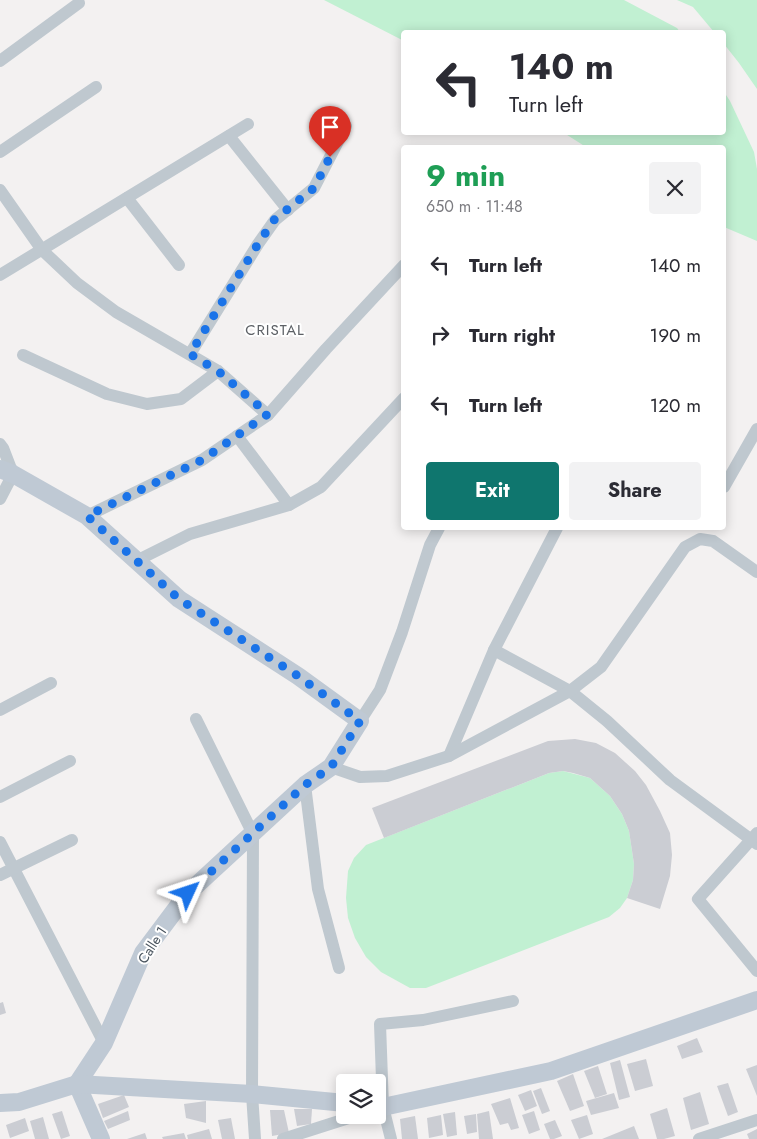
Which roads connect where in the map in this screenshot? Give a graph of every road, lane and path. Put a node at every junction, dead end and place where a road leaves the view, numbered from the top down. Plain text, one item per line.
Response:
1 (79, 3) dead end
2 (0, 61) edge
3 (96, 88) dead end
4 (248, 124) dead end
5 (346, 126) dead end
6 (229, 136) junction
7 (0, 152) edge
8 (0, 190) edge
9 (127, 198) junction
10 (288, 210) junction
11 (42, 250) junction
12 (179, 265) dead end
13 (401, 268) edge
14 (0, 275) edge
15 (190, 354) junction
16 (23, 355) dead end
17 (218, 371) junction
18 (401, 401) edge
19 (268, 414) junction
20 (757, 430) edge
21 (237, 436) junction
22 (0, 444) edge
23 (7, 472) edge
24 (726, 484) edge
25 (0, 499) edge
26 (289, 505) junction
27 (87, 516) junction
28 (438, 530) edge
29 (556, 530) edge
30 (702, 533) edge
31 (136, 561) junction
32 (757, 572) edge
33 (494, 650) junction
34 (51, 683) dead end
35 (570, 691) junction
36 (0, 710) edge
37 (196, 718) dead end
38 (360, 721) junction
39 (448, 756) junction
40 (70, 761) dead end
41 (331, 767) junction
42 (305, 785) junction
43 (0, 797) edge
44 (252, 834) junction
45 (755, 839) edge
46 (72, 840) dead end
47 (0, 842) edge
48 (14, 868) junction
49 (0, 875) edge
50 (340, 968) dead end
51 (757, 971) edge
52 (757, 1000) edge
53 (513, 1001) dead end
54 (104, 1043) junction
55 (379, 1074) edge
56 (77, 1084) junction
57 (252, 1094) junction
58 (336, 1102) edge
59 (0, 1103) edge
60 (386, 1106) edge
61 (757, 1120) edge
62 (336, 1122) edge
63 (385, 1124) edge
64 (101, 1139) edge
65 (255, 1139) edge
66 (283, 1139) edge
67 (391, 1139) edge
68 (699, 1139) edge

1 - 2 street
3 - 7 street
4 - 6 street
5 - 10 street
6 - 9 street
6 - 10 street
8 - 11 street
9 - 11 street
9 - 12 street
10 - 15 street
11 - 14 street
11 - 15 street
13 - 19 street
15 - 17 street
16 - 17 street
17 - 19 street
18 - 26 street
19 - 21 street
20 - 24 street
21 - 26 street
21 - 27 street
22 - 23 street
23 - 25 street
23 - 27 main road
26 - 31 street
27 - 31 main road
28 - 38 street
29 - 33 street
30 - 32 street
30 - 35 street
31 - 38 main road
33 - 35 street
33 - 39 street
34 - 36 street
35 - 39 street
35 - 45 street
37 - 44 street
38 - 41 main road, Calle 1
39 - 41 street
40 - 43 street
41 - 42 main road, Calle 1
42 - 44 main road, Calle 1
42 - 50 street
44 - 54 main road, Calle 1
44 - 57 street
45 - 51 street
46 - 48 street
47 - 48 street
48 - 49 street
48 - 54 street
52 - 60 main road
53 - 55 street
54 - 56 main road, Calle 1
56 - 57 main road
56 - 59 main road
56 - 64 main road
57 - 58 main road
57 - 65 street
61 - 68 street
62 - 66 street
63 - 67 street

